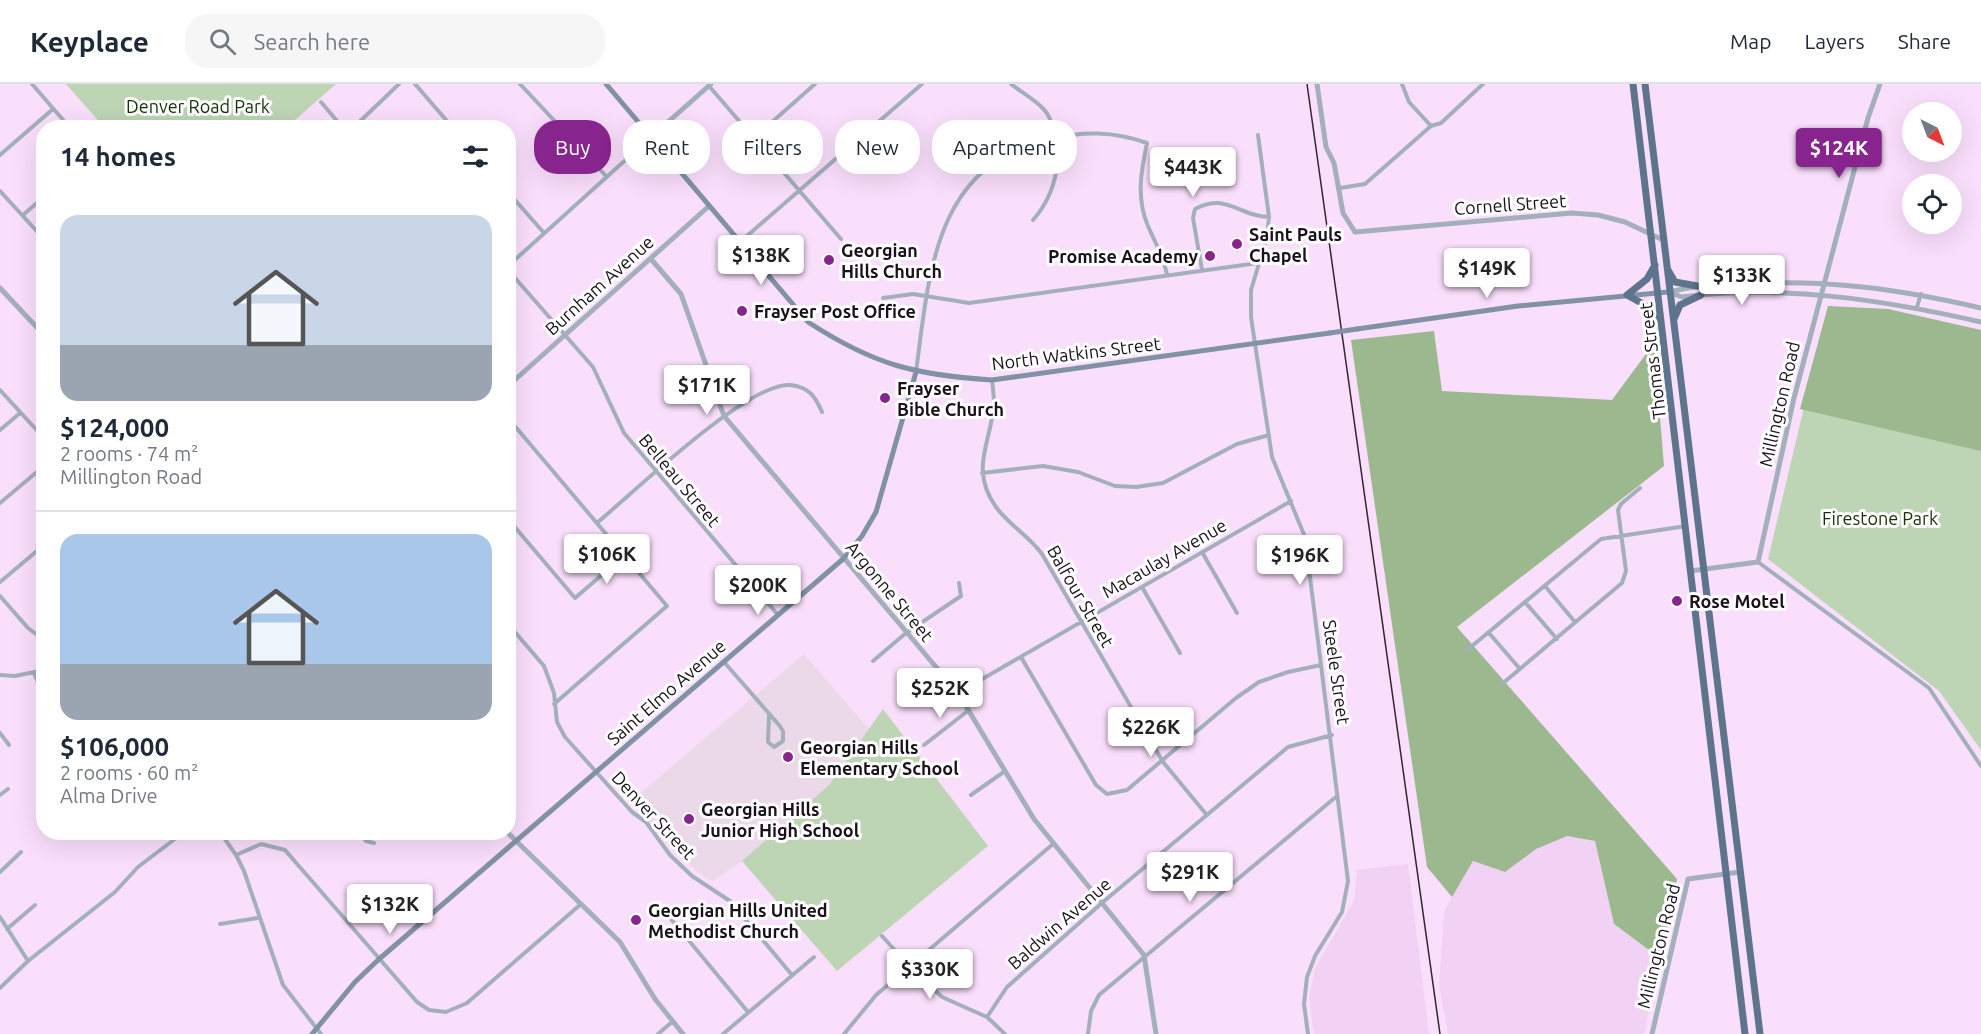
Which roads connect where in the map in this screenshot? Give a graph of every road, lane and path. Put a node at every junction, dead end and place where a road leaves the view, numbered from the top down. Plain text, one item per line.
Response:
1 (32, 84) edge
2 (399, 84) edge
3 (415, 84) edge
4 (520, 84) edge
5 (606, 84) edge
6 (815, 84) edge
7 (922, 84) edge
8 (1011, 84) edge
9 (1317, 84) edge
10 (1402, 84) edge
11 (1481, 84) edge
12 (1633, 84) edge
13 (1644, 84) edge
14 (1880, 84) edge
15 (710, 85) edge
16 (321, 102) dead end
17 (54, 109) junction
18 (41, 120) edge
19 (63, 120) edge
20 (336, 120) edge
21 (361, 120) edge
22 (446, 120) edge
23 (637, 120) edge
24 (670, 120) edge
25 (740, 120) edge
26 (774, 120) edge
27 (1051, 120) edge
28 (36, 124) edge
29 (1431, 126) junction
30 (1077, 134) edge
31 (1258, 135) dead end
32 (0, 155) edge
33 (623, 161) edge
34 (682, 174) edge
35 (786, 174) edge
36 (978, 174) edge
37 (1056, 174) edge
38 (606, 176) junction
39 (1340, 188) junction
40 (0, 191) edge
41 (800, 191) junction
42 (516, 201) edge
43 (36, 204) edge
44 (709, 206) junction
45 (23, 215) junction
46 (1269, 217) junction
47 (1033, 220) dead end
48 (36, 230) edge
49 (544, 233) junction
50 (1651, 236) junction
51 (841, 239) dead end
52 (1663, 240) junction
53 (740, 242) junction
54 (651, 259) junction
55 (516, 260) edge
56 (1258, 263) junction
57 (1665, 264) junction
58 (1655, 265) junction
59 (1202, 270) junction
60 (1167, 274) junction
61 (516, 277) edge
62 (1824, 282) junction
63 (1697, 286) junction
64 (0, 288) edge
65 (1658, 292) junction
66 (1668, 292) junction
67 (1921, 294) junction
68 (1627, 295) junction
69 (1701, 295) junction
70 (927, 296) junction
71 (1821, 296) junction
72 (883, 298) dead end
73 (1917, 307) junction
74 (1981, 308) edge
75 (1661, 321) junction
76 (1981, 322) edge
77 (1673, 324) junction
78 (36, 326) edge
79 (566, 336) junction
80 (1255, 344) junction
81 (916, 372) junction
82 (516, 379) edge
83 (992, 381) junction
84 (0, 390) edge
85 (822, 412) dead end
86 (20, 413) junction
87 (724, 416) junction
88 (516, 427) edge
89 (0, 429) edge
90 (36, 430) edge
91 (1269, 435) junction
92 (1691, 466) junction
93 (1680, 468) junction
94 (36, 473) edge
95 (656, 473) junction
96 (982, 473) junction
97 (1640, 488) dead end
98 (1291, 501) junction
99 (0, 503) edge
100 (1697, 510) junction
101 (1685, 512) junction
102 (598, 523) junction
103 (1687, 525) junction
104 (516, 528) edge
105 (1621, 537) junction
106 (36, 552) edge
107 (1202, 552) junction
108 (625, 555) junction
109 (843, 559) junction
110 (1758, 562) junction
111 (1704, 569) junction
112 (1690, 570) junction
113 (0, 582) edge
114 (959, 583) dead end
115 (1545, 586) junction
116 (1142, 587) junction
117 (0, 596) edge
118 (1525, 602) junction
119 (1237, 613) dead end
120 (778, 615) junction
121 (1081, 622) junction
122 (1575, 622) junction
123 (516, 633) edge
124 (906, 633) junction
125 (1489, 633) junction
126 (36, 634) edge
127 (1557, 639) junction
128 (1466, 651) dead end
129 (1180, 653) dead end
130 (1021, 657) junction
131 (873, 661) dead end
132 (724, 663) junction
133 (1322, 665) junction
134 (1520, 669) junction
135 (34, 673) joint
136 (0, 675) edge
137 (36, 678) edge
138 (1502, 684) dead end
139 (958, 693) junction
140 (554, 705) junction
141 (970, 709) junction
142 (769, 714) junction
143 (0, 733) edge
144 (1332, 735) junction
145 (9, 745) dead end
146 (924, 745) dead end
147 (1162, 762) junction
148 (1981, 766) edge
149 (1006, 771) junction
150 (596, 773) junction
151 (8, 789) dead end
152 (0, 795) edge
153 (971, 795) dead end
154 (1338, 795) junction
155 (1206, 814) junction
156 (173, 840) edge
157 (226, 840) edge
158 (365, 840) edge
159 (517, 842) junction
160 (374, 843) dead end
161 (1053, 844) junction
162 (21, 852) dead end
163 (236, 855) junction
164 (0, 872) edge
165 (1740, 872) junction
166 (1727, 874) junction
167 (1103, 902) junction
168 (581, 904) junction
169 (35, 905) dead end
170 (0, 917) edge
171 (258, 918) junction
172 (670, 919) dead end
173 (220, 924) dead end
174 (8, 929) junction
175 (882, 936) dead end
176 (1144, 955) junction
177 (814, 957) dead end
178 (378, 960) junction
179 (28, 962) junction
180 (909, 967) junction
181 (792, 975) junction
182 (0, 988) edge
183 (748, 1012) junction
184 (987, 1017) junction
185 (672, 1022) junction
186 (316, 1028) junction
187 (312, 1034) edge
188 (321, 1034) edge
189 (658, 1034) edge
190 (683, 1034) edge
191 (723, 1034) edge
192 (844, 1034) edge
193 (1005, 1034) edge
194 (1088, 1034) edge
195 (1156, 1034) edge
196 (1308, 1034) edge
197 (1652, 1034) edge
198 (1745, 1034) edge
199 (1760, 1034) edge

1 - 17 street
2 - 21 street
3 - 22 street
4 - 38 street
5 - 23 main road, North Watkins Street
6 - 26 street
7 - 41 street
8 - 27 street
9 - 39 street
10 - 29 street
11 - 29 street
12 - 50 highway, Thomas Street
13 - 52 highway, Thomas Street
14 - 62 street, Millington Road
15 - 24 street
15 - 25 street
16 - 20 street
17 - 18 street
17 - 19 street
28 - 32 street
29 - 39 street
30 - 60 street, Saint Elmo Avenue
31 - 46 street, Steele Street
33 - 38 street
34 - 44 main road, North Watkins Street
35 - 41 street
36 - 70 street, Saint Elmo Avenue
37 - 47 street
38 - 49 street
39 - 50 street, Cornell Street
40 - 45 street
41 - 51 street
41 - 53 street
42 - 49 street
43 - 45 street
44 - 53 main road, North Watkins Street
44 - 54 street, Burnham Avenue
45 - 48 street
46 - 56 street, Steele Street
46 - 59 street
49 - 55 street
50 - 52 street, Cornell Street
50 - 58 highway, Thomas Street
52 - 57 highway, Thomas Street
53 - 81 main road, North Watkins Street
54 - 79 street, Burnham Avenue
54 - 87 street, Argonne Street
56 - 59 street
56 - 80 street, Steele Street
57 - 63 highway
57 - 66 highway, Thomas Street
58 - 65 highway, Thomas Street
58 - 68 highway
59 - 60 street
60 - 70 street
61 - 79 street, Belleau Street
62 - 63 street, North Watkins Street
62 - 67 street, North Watkins Street
62 - 71 street, Millington Road
63 - 66 street, North Watkins Street
64 - 78 street
65 - 66 main road, North Watkins Street
65 - 68 main road, North Watkins Street
65 - 75 highway, Thomas Street
66 - 69 street, North Watkins Street
66 - 77 highway, Thomas Street
67 - 73 street
67 - 74 street, North Watkins Street
68 - 75 highway
68 - 80 main road, North Watkins Street, bridge
69 - 71 street, North Watkins Street
69 - 77 highway
70 - 72 street
70 - 81 street, Saint Elmo Avenue
71 - 73 street, North Watkins Street
71 - 110 street, Millington Road
73 - 76 street, North Watkins Street
75 - 93 highway, Thomas Street
77 - 92 highway, Thomas Street
79 - 82 street, Burnham Avenue
79 - 95 street, Belleau Street
80 - 83 main road, North Watkins Street
80 - 91 street, Steele Street
81 - 83 main road, North Watkins Street
81 - 109 main road, Saint Elmo Avenue
83 - 96 street, Balfour Street
84 - 86 street
85 - 87 street
86 - 89 street
86 - 90 street
87 - 95 street
87 - 109 street, Argonne Street
88 - 102 street
91 - 96 street
91 - 98 street, Steele Street
92 - 93 highway
92 - 100 highway, Thomas Street
93 - 101 highway, Thomas Street
94 - 99 street
95 - 102 street
95 - 120 street, Belleau Street
96 - 121 street, Balfour Street
97 - 105 street
98 - 107 street, Macaulay Avenue
98 - 133 street, Steele Street
100 - 101 highway
100 - 111 highway, Thomas Street
101 - 103 highway, Thomas Street
102 - 108 street
103 - 105 street
103 - 112 highway, Thomas Street
104 - 108 street
105 - 115 street
105 - 122 street
106 - 113 street
107 - 116 street, Macaulay Avenue
107 - 119 street
108 - 140 street
109 - 120 main road, Saint Elmo Avenue
109 - 124 street, Argonne Street
110 - 111 street
110 - 148 street
111 - 112 street
111 - 165 highway, Thomas Street
112 - 166 highway, Thomas Street
114 - 124 street
115 - 118 street
115 - 122 street
116 - 121 street, Macaulay Avenue
116 - 129 street
117 - 126 street
118 - 125 street
118 - 127 street
120 - 132 main road, Saint Elmo Avenue
121 - 130 street, Macaulay Avenue
121 - 147 street, Balfour Street
122 - 127 street
123 - 140 street, Denver Street
124 - 131 street
124 - 139 street, Argonne Street
125 - 128 street
125 - 134 street
127 - 134 street
130 - 139 street, Macaulay Avenue
130 - 147 street
132 - 142 street
132 - 150 main road, Saint Elmo Avenue
133 - 144 street, Steele Street
133 - 147 street
134 - 138 street
135 - 136 street
135 - 137 street
139 - 141 street, Argonne Street
140 - 150 street, Denver Street
141 - 146 street
141 - 149 street, Argonne Street
142 - 142 street
143 - 145 street
144 - 154 street, Steele Street
144 - 155 street, Baldwin Avenue
147 - 155 street, Balfour Street
149 - 153 street
149 - 161 street, Argonne Street
150 - 159 main road, Saint Elmo Avenue
150 - 181 street, Denver Street
151 - 152 street
154 - 176 street
154 - 196 street, Steele Street
155 - 167 street, Baldwin Avenue
156 - 179 street
157 - 163 street
158 - 160 street
159 - 168 street
159 - 178 main road, Saint Elmo Avenue
161 - 167 street, Argonne Street
161 - 180 street
162 - 164 street
163 - 171 street
163 - 178 street
165 - 166 street, Millington Road
165 - 199 highway, Thomas Street
166 - 197 street, Millington Road
166 - 198 highway, Thomas Street
167 - 176 street, Argonne Street
167 - 184 street, Baldwin Avenue
168 - 178 street
168 - 185 street
169 - 174 street
170 - 174 street
171 - 173 street
171 - 186 street
172 - 183 street
174 - 179 street
175 - 180 street
176 - 194 street
176 - 195 street, Argonne Street
177 - 181 street
178 - 186 main road, Saint Elmo Avenue
179 - 182 street
180 - 184 street
180 - 192 street
181 - 183 street
183 - 191 street
184 - 193 street
185 - 189 street
185 - 190 street
186 - 187 main road, Saint Elmo Avenue
186 - 188 street

